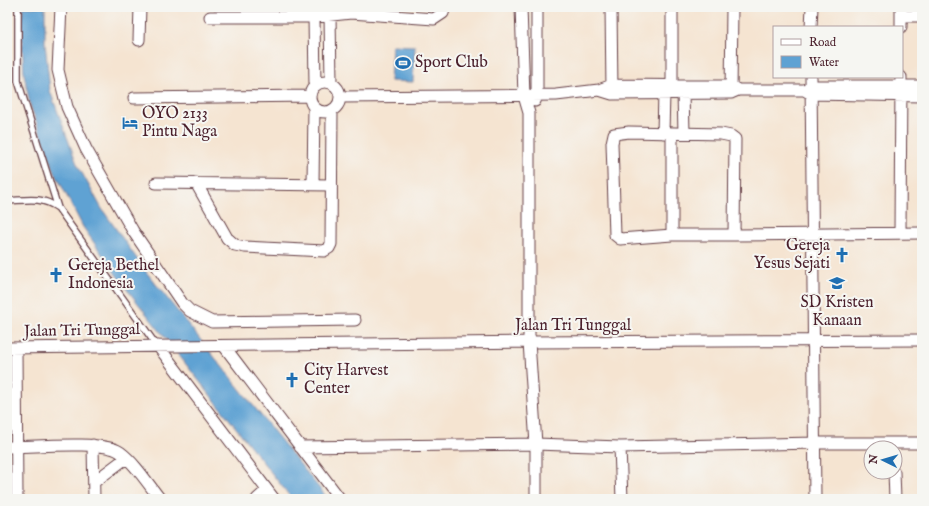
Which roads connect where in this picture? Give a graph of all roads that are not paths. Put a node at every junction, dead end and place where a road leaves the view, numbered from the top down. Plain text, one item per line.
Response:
1 (18, 7) edge
2 (61, 7) edge
3 (140, 7) edge
4 (445, 7) edge
5 (521, 7) edge
6 (537, 7) edge
7 (611, 7) edge
8 (672, 7) edge
9 (732, 7) edge
10 (812, 7) edge
11 (351, 10) edge
12 (289, 12) edge
13 (330, 15) junction
14 (314, 16) junction
15 (922, 16) edge
16 (210, 17) dead end
17 (901, 17) edge
18 (811, 26) edge
19 (139, 40) dead end
20 (331, 83) junction
21 (672, 85) junction
22 (314, 86) junction
23 (900, 86) edge
24 (922, 86) edge
25 (809, 87) edge
26 (612, 90) junction
27 (734, 90) junction
28 (664, 93) junction
29 (683, 93) junction
30 (310, 96) junction
31 (524, 96) junction
32 (537, 96) junction
33 (922, 96) edge
34 (340, 97) junction
35 (134, 98) dead end
36 (314, 107) junction
37 (332, 110) junction
38 (530, 113) junction
39 (684, 133) junction
40 (668, 134) junction
41 (156, 183) dead end
42 (196, 183) junction
43 (312, 184) junction
44 (331, 185) junction
45 (7, 201) edge
46 (58, 208) junction
47 (900, 233) junction
48 (922, 233) edge
49 (812, 234) junction
50 (734, 235) junction
51 (672, 236) junction
52 (354, 320) dead end
53 (922, 340) edge
54 (813, 341) junction
55 (529, 342) junction
56 (162, 346) junction
57 (224, 346) junction
58 (11, 348) edge
59 (814, 443) junction
60 (922, 443) edge
61 (536, 444) junction
62 (863, 445) edge
63 (903, 445) edge
64 (93, 446) junction
65 (12, 447) edge
66 (300, 447) junction
67 (620, 447) junction
68 (126, 458) junction
69 (894, 480) edge
70 (94, 482) junction
71 (271, 495) edge
72 (17, 499) edge
73 (94, 499) edge
74 (160, 499) edge
75 (257, 499) edge
76 (340, 499) edge
77 (536, 499) edge
78 (622, 499) edge
79 (815, 499) edge
80 (895, 499) edge

1 - 46 lane
2 - 52 street
3 - 19 street
4 - 11 street
5 - 31 street
6 - 32 street
7 - 26 street
8 - 21 street
9 - 27 street
10 - 18 street
11 - 13 street
12 - 14 street
12 - 16 street
13 - 14 street
13 - 20 street
14 - 22 street
15 - 17 street
20 - 22 street
20 - 34 street
21 - 26 street
21 - 27 street
22 - 30 street
23 - 24 street
23 - 25 street
23 - 33 street
23 - 47 street
25 - 27 street
25 - 49 street
26 - 28 street
26 - 32 street
27 - 29 street
28 - 29 street
28 - 40 street
29 - 39 street
30 - 35 street
30 - 36 street
31 - 32 street
31 - 34 street
31 - 38 street
32 - 38 street
34 - 37 street
36 - 37 street
36 - 43 street
37 - 44 street
38 - 55 street
39 - 40 street
39 - 50 street
40 - 51 street
40 - 51 street
41 - 42 street
42 - 43 street
42 - 44 street
43 - 44 street
45 - 46 lane
46 - 56 lane
47 - 48 street
47 - 49 street
49 - 50 street
49 - 54 street
50 - 51 street
53 - 54 street, Jalan Tri Tunggal
54 - 55 street, Jalan Tri Tunggal
54 - 59 street
55 - 57 street, Jalan Tri Tunggal
55 - 61 street
56 - 57 street, Jalan Tri Tunggal
56 - 58 street, Jalan Tri Tunggal
56 - 71 street
57 - 66 street
58 - 65 street
59 - 62 street
59 - 67 street
59 - 79 street
60 - 63 street
61 - 66 street
61 - 67 street
61 - 77 street
64 - 65 street
64 - 68 street
64 - 70 street
65 - 72 street
66 - 76 street
67 - 78 street
68 - 70 street
68 - 74 street
69 - 80 street
70 - 73 street
71 - 75 street

